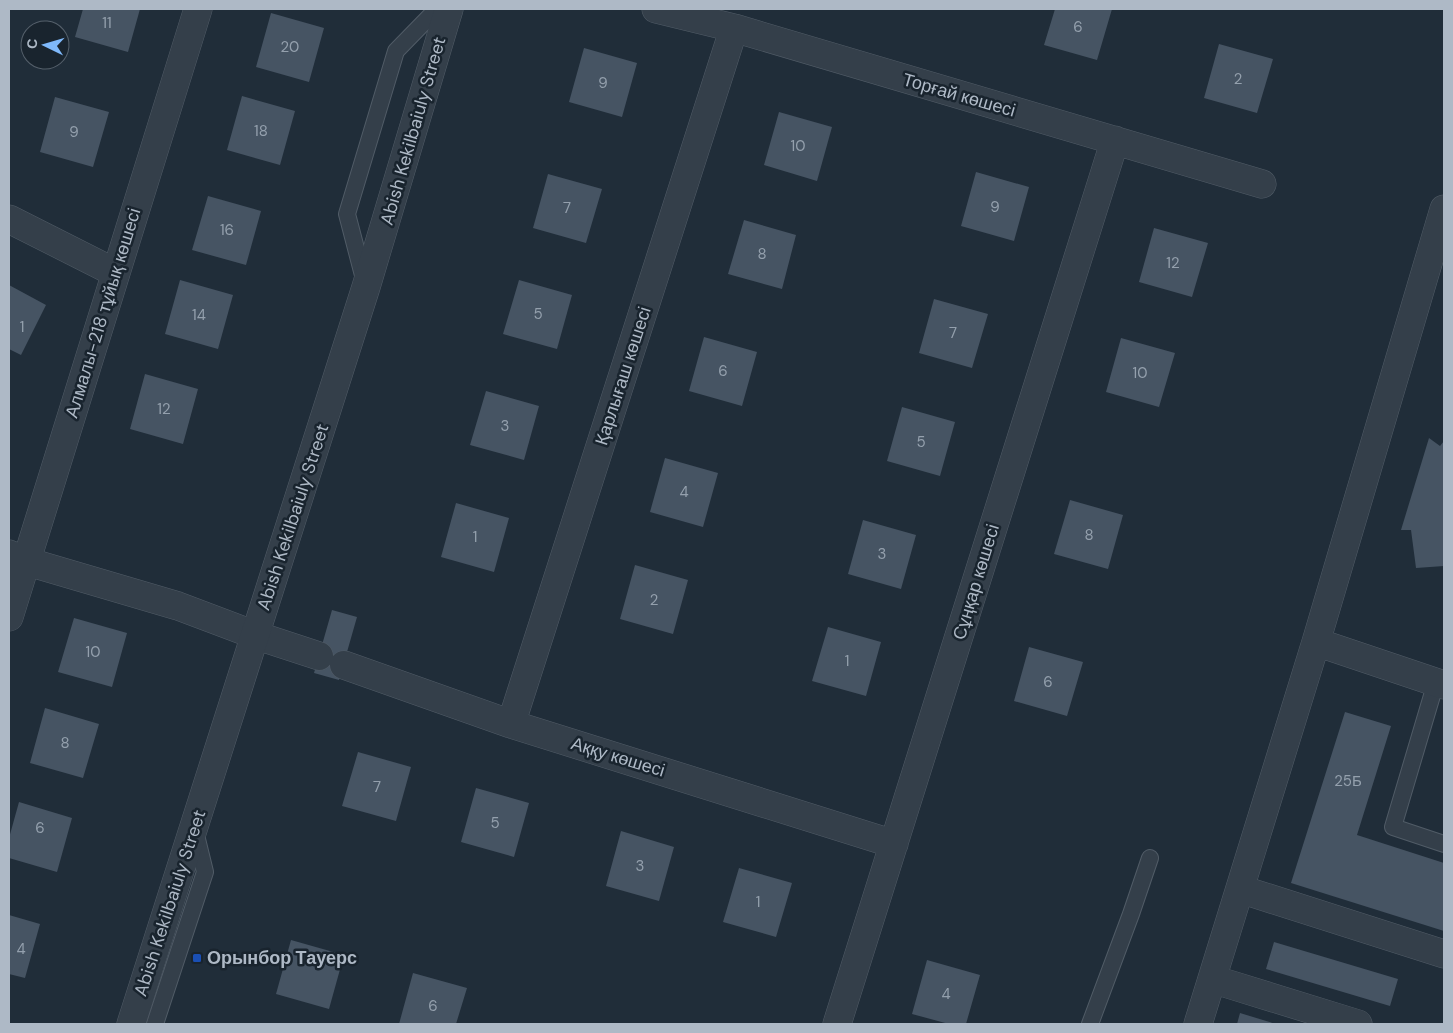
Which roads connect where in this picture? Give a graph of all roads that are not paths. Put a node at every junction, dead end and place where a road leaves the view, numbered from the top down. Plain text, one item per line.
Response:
1 (198, 9) edge
2 (437, 9) edge
3 (449, 9) edge
4 (656, 9) edge
5 (734, 28) junction
6 (1115, 140) junction
7 (1262, 184) dead end
8 (1444, 209) edge
9 (9, 219) edge
10 (116, 273) junction
11 (366, 287) junction
12 (17, 558) edge
13 (9, 617) edge
14 (255, 635) junction
15 (1316, 642) junction
16 (1440, 683) edge
17 (511, 724) junction
18 (194, 827) junction
19 (894, 844) junction
20 (1444, 844) edge
21 (1150, 858) dead end
22 (1240, 889) junction
23 (1444, 954) edge
24 (1212, 979) junction
25 (131, 1024) edge
26 (155, 1024) edge
27 (837, 1024) edge
28 (1090, 1024) edge
29 (1198, 1024) edge
30 (1358, 1024) edge

1 - 10 street, Алмалы-218 тұйық көшесі
2 - 11 lane
3 - 11 street, Abish Kekilbaiuly Street
4 - 5 street, Торғай көшесі
5 - 6 street, Торғай көшесі
5 - 17 street, Қарлығаш көшесі
6 - 7 street, Торғай көшесі
6 - 19 street, Сұңқар көшесі
8 - 15 street
9 - 10 street
10 - 12 street, Алмалы-218 тұйық көшесі
11 - 14 street, Abish Kekilbaiuly Street
12 - 13 street, Алмалы-218 тұйық көшесі
12 - 14 street, Аққу көшесі
14 - 17 street, Аққу көшесі
14 - 18 street, Abish Kekilbaiuly Street
15 - 16 street
15 - 22 street
16 - 20 lane
17 - 19 street, Аққу көшесі
18 - 25 street, Abish Kekilbaiuly Street
18 - 26 lane
19 - 27 street, Сұңқар көшесі
21 - 28 lane
22 - 23 street
22 - 24 street
24 - 29 street
24 - 30 street

